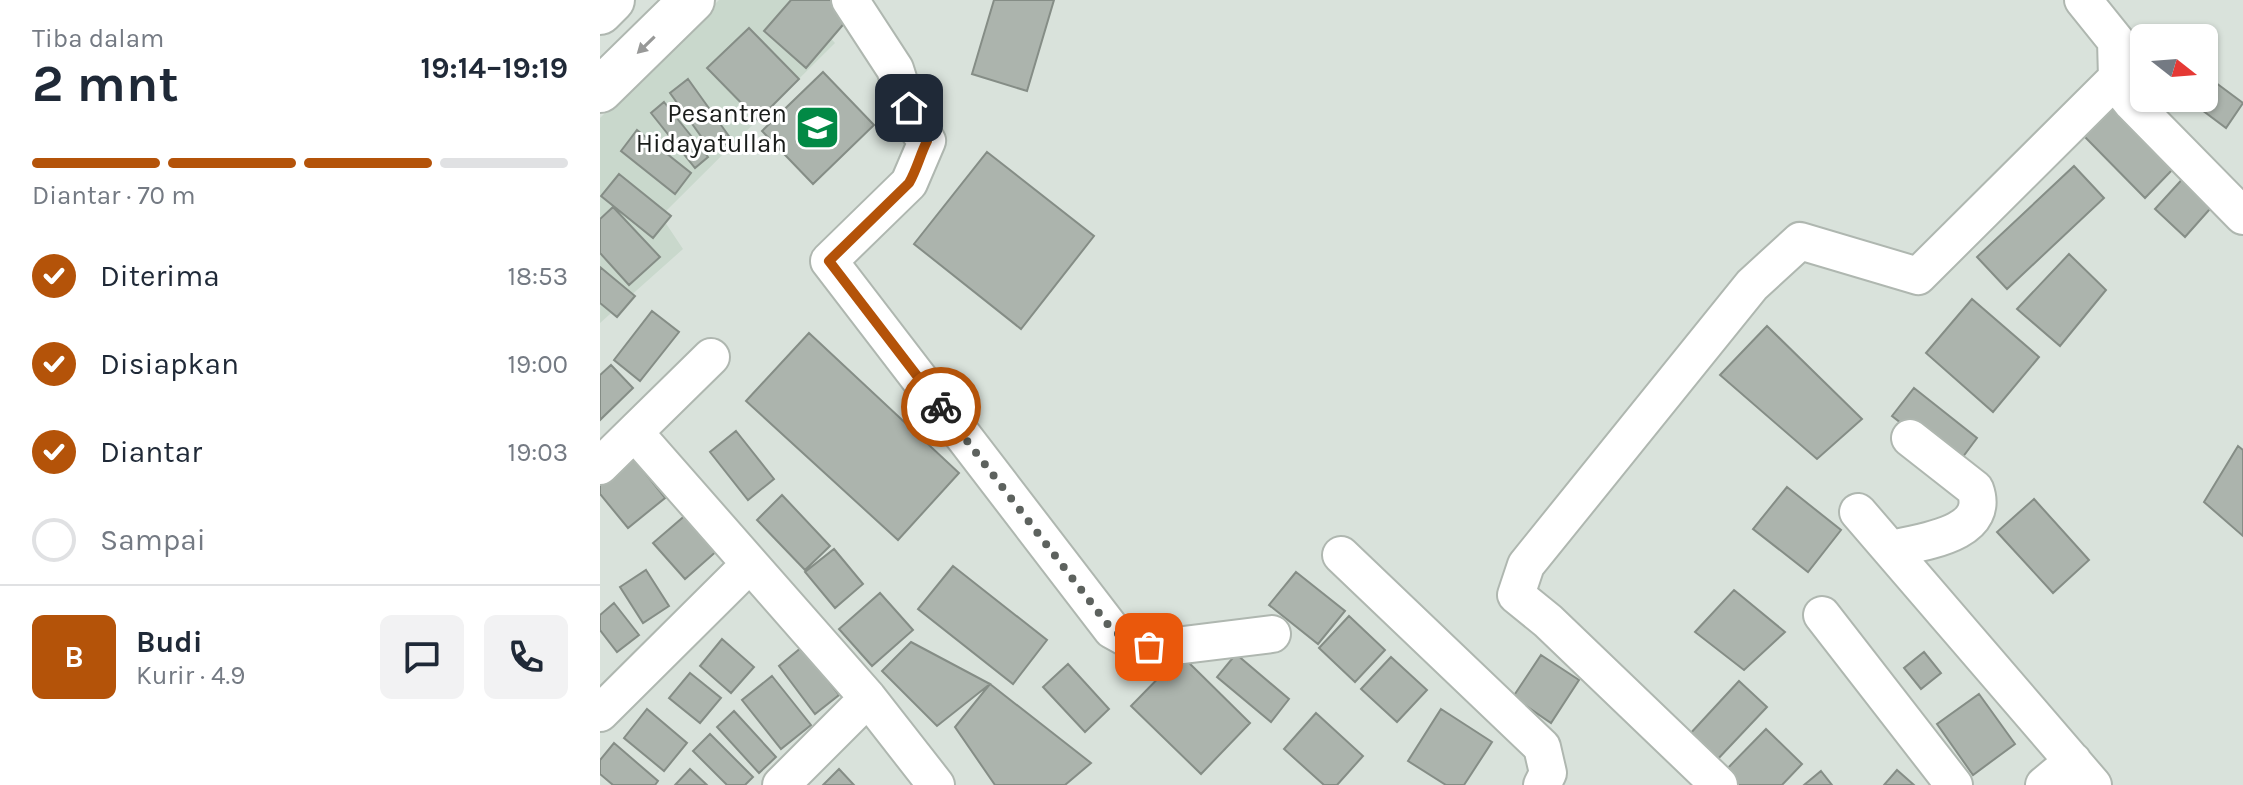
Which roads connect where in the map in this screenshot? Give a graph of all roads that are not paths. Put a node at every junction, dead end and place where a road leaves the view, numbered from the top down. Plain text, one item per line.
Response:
1 (612, 0) edge
2 (692, 0) edge
3 (850, 0) edge
4 (2083, 0) edge
5 (600, 12) edge
6 (2117, 78) junction
7 (600, 90) edge
8 (2243, 216) edge
9 (711, 357) dead end
10 (635, 433) junction
11 (1910, 438) dead end
12 (600, 466) edge
13 (1858, 512) dead end
14 (1891, 549) junction
15 (1341, 555) dead end
16 (750, 564) junction
17 (1822, 615) dead end
18 (1272, 634) dead end
19 (868, 698) junction
20 (600, 713) edge
21 (2083, 773) edge
22 (781, 785) edge
23 (936, 785) edge
24 (1542, 785) edge
25 (1719, 785) edge
26 (1954, 785) edge
27 (2044, 785) edge

1 - 5 main road
2 -> 7 main road
3 - 18 street
4 - 6 street
6 - 8 street
6 - 25 street
9 - 10 street
10 - 12 street
10 - 16 street
11 - 14 street
13 - 14 street
14 - 21 street
15 - 24 street
16 - 19 street
16 - 20 street
17 - 26 street
19 - 22 street
19 - 23 street
21 - 27 street

